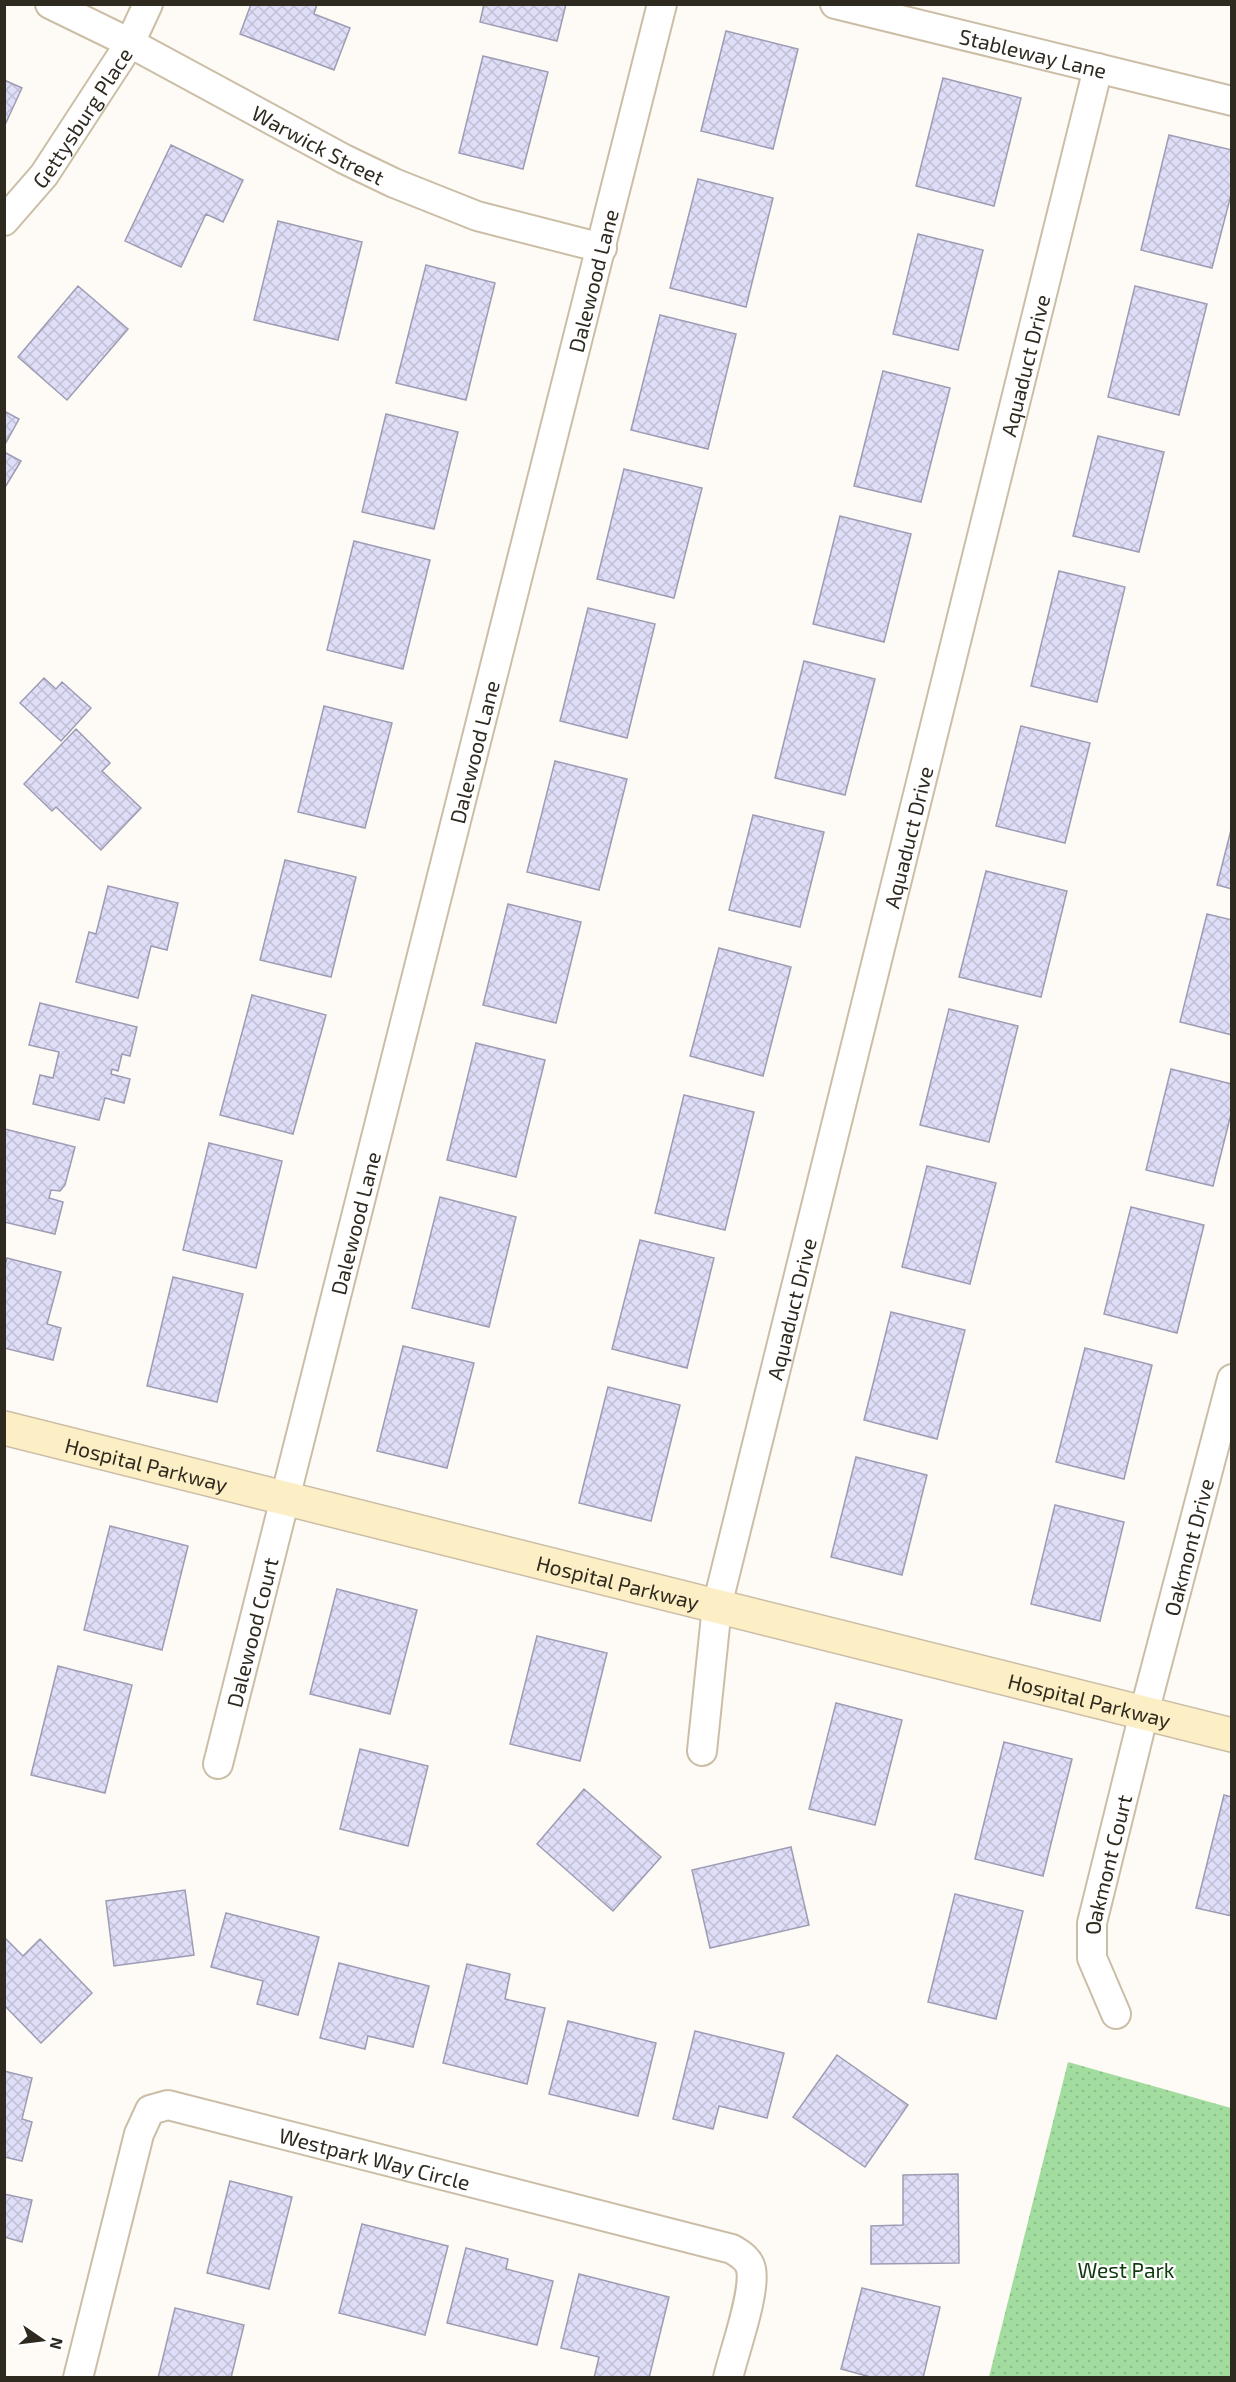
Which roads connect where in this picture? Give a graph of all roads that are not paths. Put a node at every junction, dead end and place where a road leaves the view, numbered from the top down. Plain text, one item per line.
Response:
1 (50, 4) edge
2 (148, 4) edge
3 (662, 4) edge
4 (835, 4) edge
5 (130, 43) junction
6 (1098, 68) junction
7 (1232, 101) edge
8 (4, 221) edge
9 (602, 249) junction
10 (1232, 1379) edge
11 (4, 1428) edge
12 (285, 1498) junction
13 (717, 1606) junction
14 (1144, 1713) junction
15 (1232, 1735) edge
16 (702, 1751) dead end
17 (218, 1764) dead end
18 (1116, 2014) dead end
19 (78, 2378) edge
20 (728, 2378) edge

1 - 5 street, Warwick Street
2 - 5 street, Gettysburg Place
3 - 9 street, Dalewood Lane
4 - 6 street, Stableway Lane
5 - 8 street, Gettysburg Place
5 - 9 street, Warwick Street
6 - 7 street, Stableway Lane
6 - 13 street, Aquaduct Drive
9 - 12 street, Dalewood Lane
10 - 14 street, Oakmont Drive
11 - 12 street, Hospital Parkway
12 - 13 street, Hospital Parkway
12 - 17 street, Dalewood Court
13 - 14 street, Hospital Parkway
13 - 16 street, Aquaduct Drive
14 - 15 street, Hospital Parkway
14 - 18 street, Oakmont Court
19 - 20 street, Westpark Way Circle

